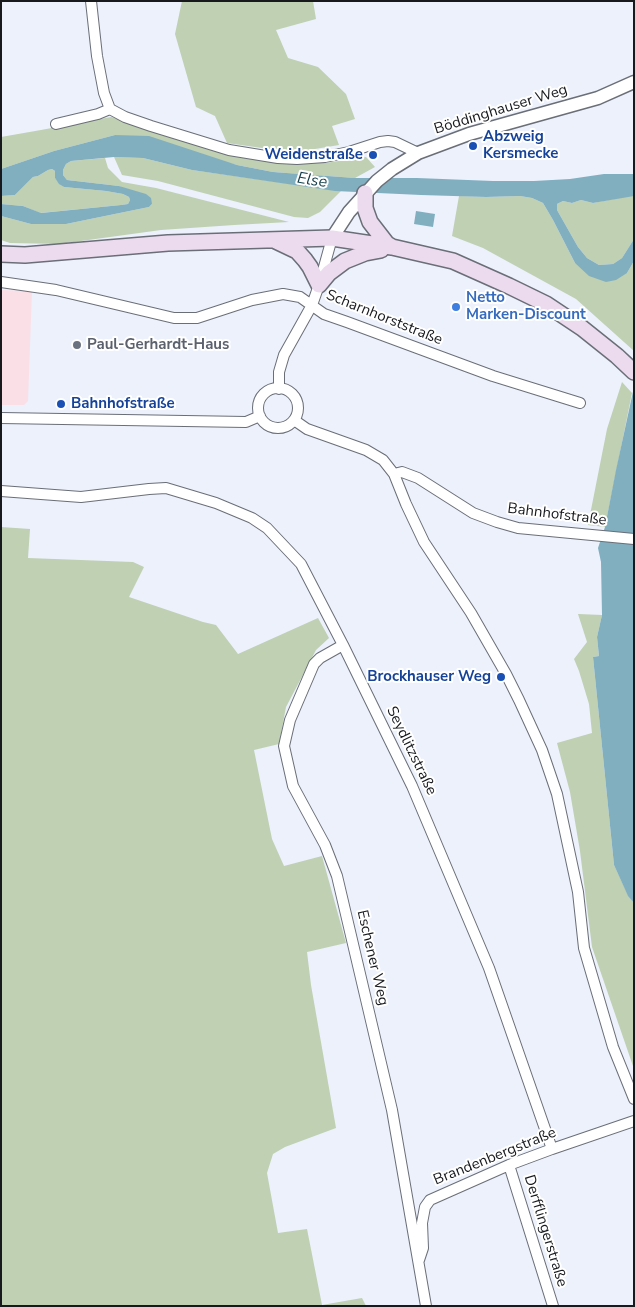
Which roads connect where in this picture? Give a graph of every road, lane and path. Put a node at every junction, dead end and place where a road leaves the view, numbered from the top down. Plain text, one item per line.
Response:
1 (91, 1) edge
2 (634, 82) edge
3 (110, 109) junction
4 (56, 124) dead end
5 (418, 153) junction
6 (365, 193) junction
7 (332, 238) junction
8 (272, 240) junction
9 (392, 246) junction
10 (1, 254) edge
11 (1, 282) edge
12 (319, 285) junction
13 (312, 305) junction
14 (634, 372) edge
15 (279, 389) junction
16 (580, 403) dead end
17 (260, 416) junction
18 (1, 418) edge
19 (294, 420) junction
20 (394, 474) junction
21 (1, 491) edge
22 (634, 539) edge
23 (343, 645) junction
24 (634, 1099) edge
25 (634, 1121) edge
26 (552, 1149) junction
27 (509, 1166) junction
28 (418, 1263) junction
29 (426, 1306) edge
30 (553, 1306) edge

1 - 3 street
2 - 5 street, Böddinghauser Weg
3 - 4 street
3 - 5 street
5 - 6 street, Böddinghauser Weg
6 - 7 street, Böddinghauser Weg
6 - 9 main road
7 - 8 main road
7 - 9 main road
7 - 12 street, Böddinghauser Weg
8 - 10 main road
8 - 12 main road
9 - 12 main road
9 - 14 main road
11 - 13 street, Scharnhorststraße
12 - 13 street, Böddinghauser Weg
13 - 15 street, Böddinghauser Weg
13 - 16 street, Scharnhorststraße
15 - 17 street
15 - 19 street
17 - 18 street
17 - 19 street
19 - 20 street
20 - 22 street, Bahnhofstraße
20 - 24 street
21 - 23 street, Seydlitzstraße
23 - 26 street, Seydlitzstraße
23 - 28 street, Eschener Weg
25 - 26 street, Brandenbergstraße
26 - 27 street, Brandenbergstraße
27 - 28 street, Brandenbergstraße
27 - 30 street, Derfflingerstraße
28 - 29 street, Eschener Weg

